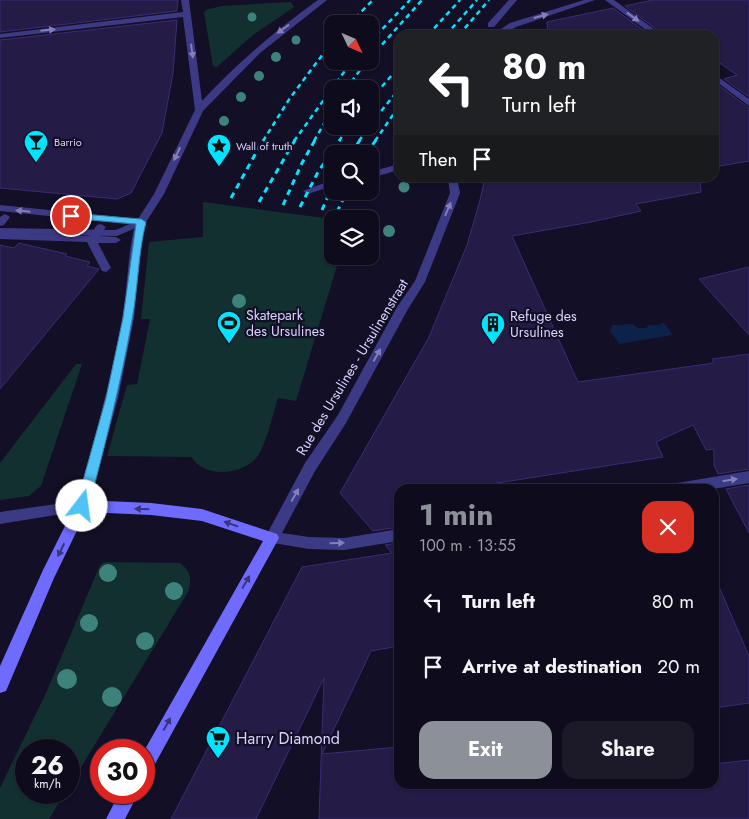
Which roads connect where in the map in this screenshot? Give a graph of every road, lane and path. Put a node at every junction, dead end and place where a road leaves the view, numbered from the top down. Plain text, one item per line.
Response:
1 (185, 0) edge
2 (323, 0) edge
3 (513, 0) edge
4 (555, 0) edge
5 (591, 0) edge
6 (609, 0) edge
7 (564, 4) dead end
8 (187, 14) junction
9 (491, 25) dead end
10 (504, 30) edge
11 (651, 30) edge
12 (0, 36) edge
13 (719, 80) edge
14 (749, 103) edge
15 (199, 110) junction
16 (394, 168) edge
17 (379, 173) edge
18 (454, 182) edge
19 (324, 186) edge
20 (308, 191) dead end
21 (2, 216) edge
22 (141, 222) junction
23 (0, 232) edge
24 (96, 233) junction
25 (0, 236) edge
26 (116, 240) dead end
27 (106, 268) dead end
28 (749, 477) edge
29 (707, 484) edge
30 (82, 506) junction
31 (0, 518) edge
32 (394, 536) edge
33 (272, 538) junction
34 (0, 685) edge
35 (155, 747) edge
36 (123, 804) edge
37 (115, 819) edge

1 - 8 street
2 -> 15 street
3 - 9 street
4 - 7 street
10 -> 5 street
6 -> 11 street
12 -> 8 street
8 -> 15 street
13 - 14 street
15 -> 22 street
16 - 17 street
33 -> 18 street, Rue des Ursulines - Ursulinenstraat
19 - 20 street
22 -> 21 street
22 - 24 street
22 - 30 street
23 - 24 street
24 - 25 street
24 - 26 street
24 - 27 street
29 -> 28 street
30 - 31 street
33 -> 30 street
30 -> 34 street
33 -> 32 street
35 -> 33 street
36 - 37 street

